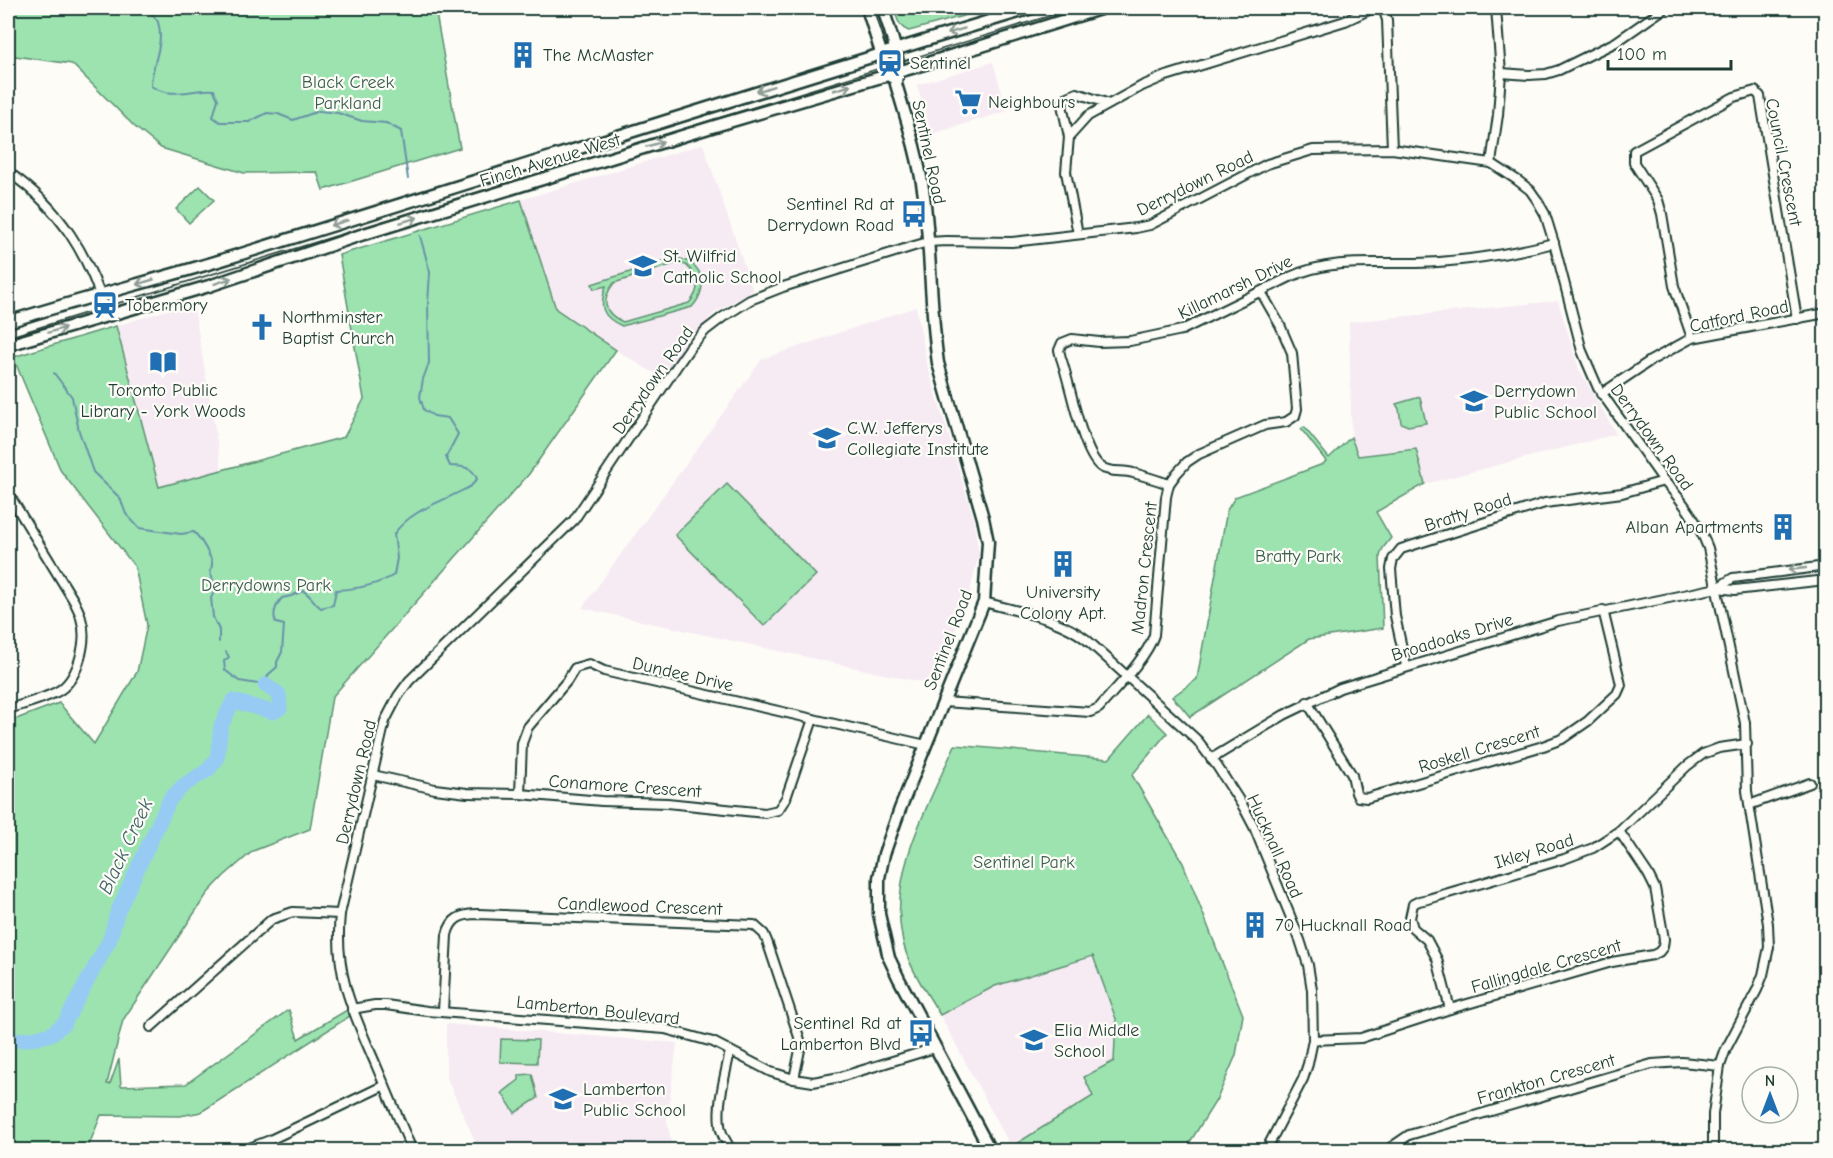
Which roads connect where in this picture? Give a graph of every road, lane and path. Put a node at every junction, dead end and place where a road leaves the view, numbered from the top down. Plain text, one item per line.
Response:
1 (867, 8) edge
2 (883, 8) edge
3 (1032, 8) edge
4 (1103, 8) edge
5 (1373, 8) edge
6 (1380, 8) edge
7 (1496, 8) edge
8 (1665, 8) edge
9 (895, 49) junction
10 (881, 53) junction
11 (1501, 73) junction
12 (894, 75) junction
13 (1109, 104) junction
14 (1069, 137) junction
15 (1392, 149) junction
16 (1491, 163) junction
17 (8, 172) edge
18 (1078, 234) junction
19 (928, 242) junction
20 (1554, 243) junction
21 (1261, 292) junction
22 (100, 294) junction
23 (1826, 313) edge
24 (107, 315) junction
25 (1797, 319) junction
26 (8, 322) edge
27 (1692, 338) junction
28 (8, 345) edge
29 (1601, 394) junction
30 (1664, 481) junction
31 (1169, 484) junction
32 (8, 494) edge
33 (1826, 566) edge
34 (1768, 573) junction
35 (1826, 580) edge
36 (1769, 586) junction
37 (1717, 588) junction
38 (984, 602) junction
39 (1603, 610) junction
40 (1406, 666) junction
41 (1126, 676) junction
42 (943, 702) junction
43 (1307, 702) junction
44 (8, 709) edge
45 (813, 719) junction
46 (1747, 744) junction
47 (926, 745) junction
48 (1211, 759) junction
49 (373, 776) junction
50 (1810, 783) dead end
51 (520, 794) junction
52 (1749, 805) junction
53 (1619, 831) junction
54 (340, 914) junction
55 (1450, 1009) junction
56 (352, 1010) junction
57 (443, 1011) junction
58 (152, 1027) dead end
59 (1313, 1040) junction
60 (935, 1048) junction
61 (730, 1051) junction
62 (1720, 1066) junction
63 (794, 1079) junction
64 (385, 1085) junction
65 (244, 1150) edge
66 (412, 1150) edge
67 (731, 1150) edge
68 (990, 1150) edge
69 (1266, 1150) edge
70 (1387, 1150) edge
71 (1713, 1150) edge

1 - 10 main road, Sentinel Road
2 - 9 main road, Sentinel Road
3 -> 9 main road, Finch Avenue West
4 - 12 main road, Finch Avenue West
5 - 13 street
6 - 15 street
7 - 11 street
8 - 11 street
9 - 10 main road, Finch Avenue West
9 - 12 main road, Sentinel Road
10 - 12 main road, Sentinel Road
10 -> 22 main road, Finch Avenue West
11 - 16 street
12 - 19 main road, Sentinel Road
24 -> 12 main road, Finch Avenue West
13 - 14 street
13 - 14 street
14 - 18 street
15 - 16 street, Derrydown Road
15 - 18 street, Derrydown Road
16 - 20 street, Derrydown Road
17 - 22 street
18 - 19 street, Derrydown Road
19 - 38 main road, Sentinel Road
19 - 49 street, Derrydown Road
20 - 21 street, Killamarsh Drive
20 - 29 street, Derrydown Road
21 - 31 street, Madron Crescent
21 - 31 street, Killamarsh Drive
22 - 24 street
22 - 26 main road, Finch Avenue West
23 - 25 street, Catford Road
28 -> 24 main road, Finch Avenue West
25 - 27 street, Catford Road
25 - 27 street, Council Crescent
27 - 29 street, Catford Road
29 - 30 street, Derrydown Road
30 - 37 street, Derrydown Road
30 - 40 street, Bratty Road
31 - 41 street, Madron Crescent
32 - 44 street
33 -> 34 street, Broadoaks Drive
34 - 36 street
34 - 37 street, Broadoaks Drive
35 - 36 street, Broadoaks Drive
36 - 37 street, Broadoaks Drive
37 - 39 street, Broadoaks Drive
37 - 46 street, Derrydown Road
38 - 41 street, Hucknall Road
38 - 42 main road, Sentinel Road
39 - 40 street, Broadoaks Drive
39 - 43 street, Roskell Crescent
40 - 43 street, Broadoaks Drive
41 - 42 street, Madron Crescent
41 - 48 street, Hucknall Road
42 - 47 main road, Sentinel Road
43 - 48 street, Broadoaks Drive
45 - 47 street, Dundee Drive
45 - 51 street, Conamore Crescent
45 - 51 street, Dundee Drive
46 - 52 street, Derrydown Road
46 - 53 street, Ikley Road
47 - 60 main road, Sentinel Road
48 - 59 street, Hucknall Road
49 - 51 street, Conamore Crescent
49 - 54 street, Derrydown Road
50 - 52 street
52 - 62 street, Derrydown Road
53 - 55 street, Ikley Road
53 - 55 street, Fallingdale Crescent
54 - 56 street, Derrydown Road
54 - 58 street
55 - 59 street, Fallingdale Crescent
56 - 57 street, Lamberton Boulevard
56 - 64 street, Derrydown Road
57 - 61 street, Lamberton Boulevard
57 - 63 street, Candlewood Crescent
59 - 69 street, Hucknall Road
60 - 63 street, Lamberton Boulevard
60 - 68 main road, Sentinel Road
61 - 63 street, Lamberton Boulevard
61 - 67 street
62 - 70 street, Frankton Crescent
62 - 71 street, Derrydown Road
64 - 65 street
64 - 66 street, Derrydown Road

